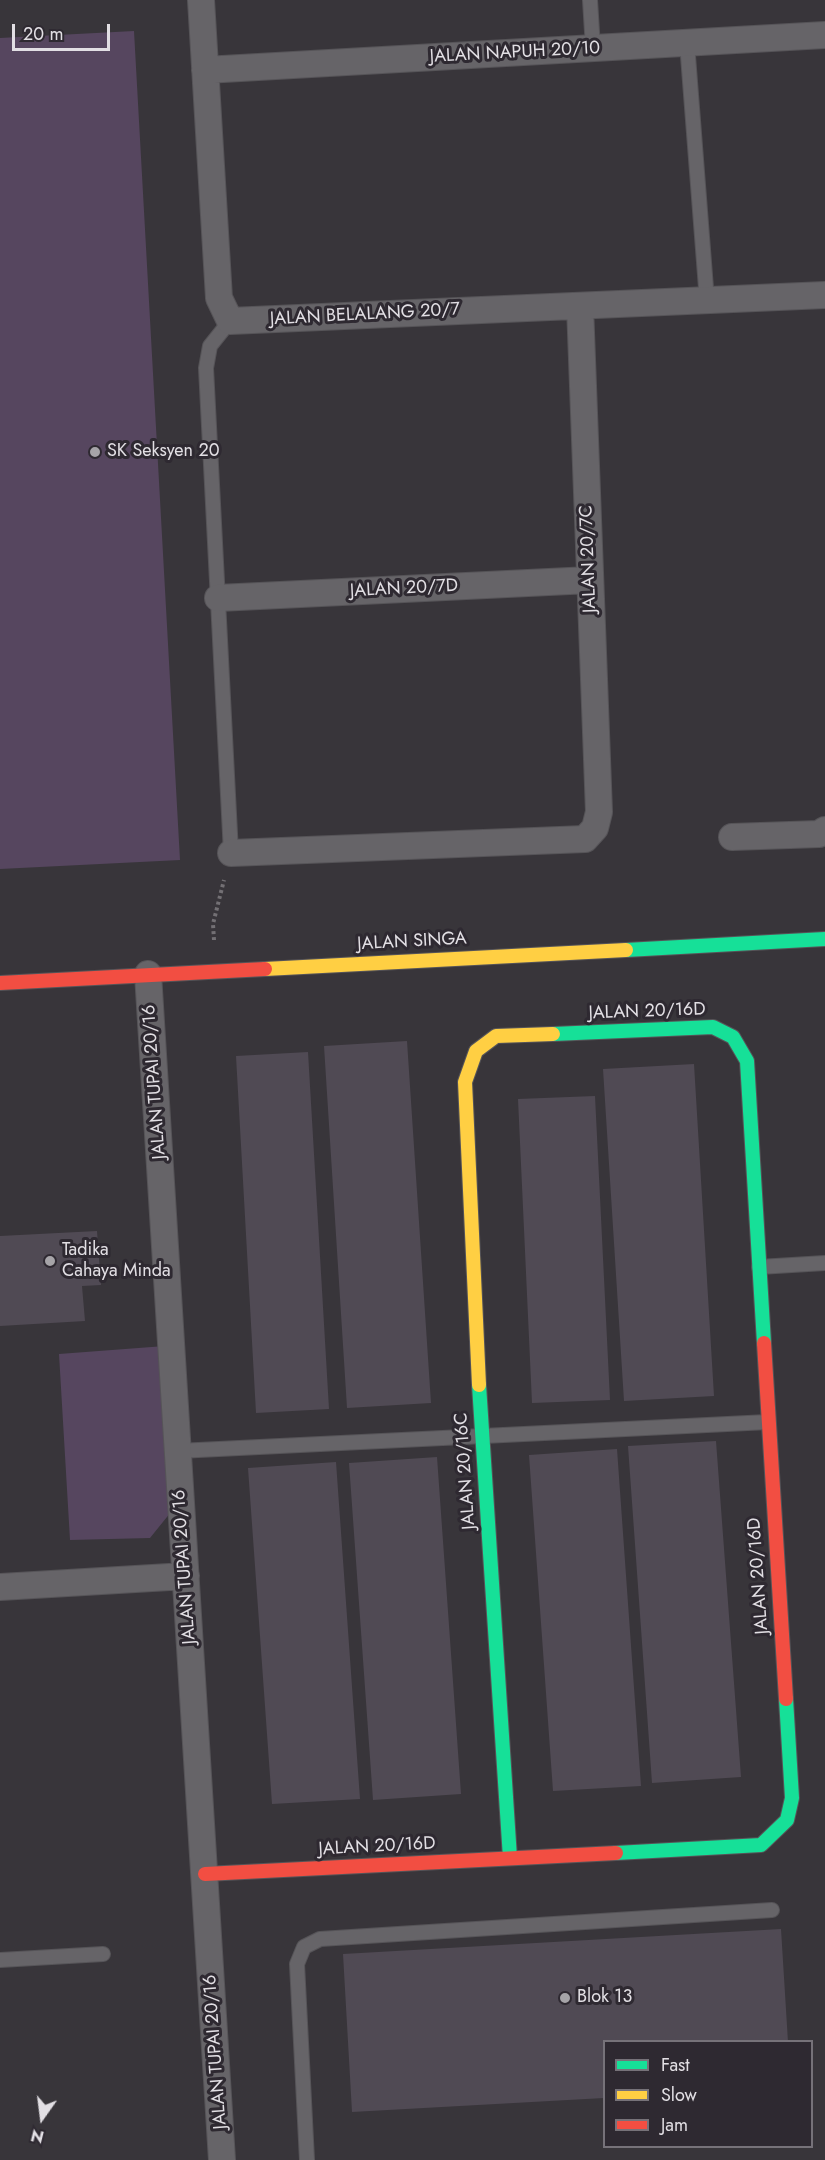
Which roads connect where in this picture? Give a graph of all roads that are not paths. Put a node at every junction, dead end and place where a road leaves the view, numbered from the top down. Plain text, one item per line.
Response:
1 (201, 0) edge
2 (590, 0) edge
3 (825, 35) edge
4 (687, 43) junction
5 (593, 48) junction
6 (205, 70) junction
7 (825, 295) edge
8 (707, 301) junction
9 (580, 306) junction
10 (230, 321) junction
11 (590, 580) junction
12 (218, 598) junction
13 (825, 830) edge
14 (732, 837) dead end
15 (231, 853) joint
16 (825, 939) edge
17 (148, 974) junction
18 (0, 983) edge
19 (465, 1082) joint
20 (825, 1263) edge
21 (759, 1267) junction
22 (768, 1422) junction
23 (481, 1436) junction
24 (178, 1451) junction
25 (186, 1576) junction
26 (0, 1587) edge
27 (510, 1858) junction
28 (205, 1874) junction
29 (772, 1910) dead end
30 (103, 1954) dead end
31 (0, 1960) edge
32 (222, 2160) edge
33 (307, 2160) edge

1 - 6 street
2 - 5 lane
3 - 4 street, JALAN NAPUH 20/10
4 - 5 street, JALAN NAPUH 20/10
4 - 8 lane
5 - 6 street, JALAN NAPUH 20/10
6 - 10 street
7 - 8 street, JALAN BELALANG 20/7
8 - 9 street, JALAN BELALANG 20/7
9 - 10 street, JALAN BELALANG 20/7
9 - 11 street, JALAN 20/7C
10 - 12 lane
11 - 12 street, JALAN 20/7D
11 - 15 street, JALAN 20/7C
12 - 15 lane
13 - 14 street
16 - 17 street, JALAN SINGA
17 - 18 street, JALAN SINGA
17 - 24 street, JALAN TUPAI 20/16
19 - 21 street, JALAN 20/16D
19 - 23 street, JALAN 20/16C
20 - 21 lane
21 - 22 street, JALAN 20/16D
22 - 23 lane
22 - 27 street, JALAN 20/16D
23 - 24 lane
23 - 27 street, JALAN 20/16C
24 - 25 street, JALAN TUPAI 20/16
25 - 26 street
25 - 28 street, JALAN TUPAI 20/16
27 - 28 street, JALAN 20/16D
28 - 32 street, JALAN TUPAI 20/16
29 - 33 lane
30 - 31 lane

